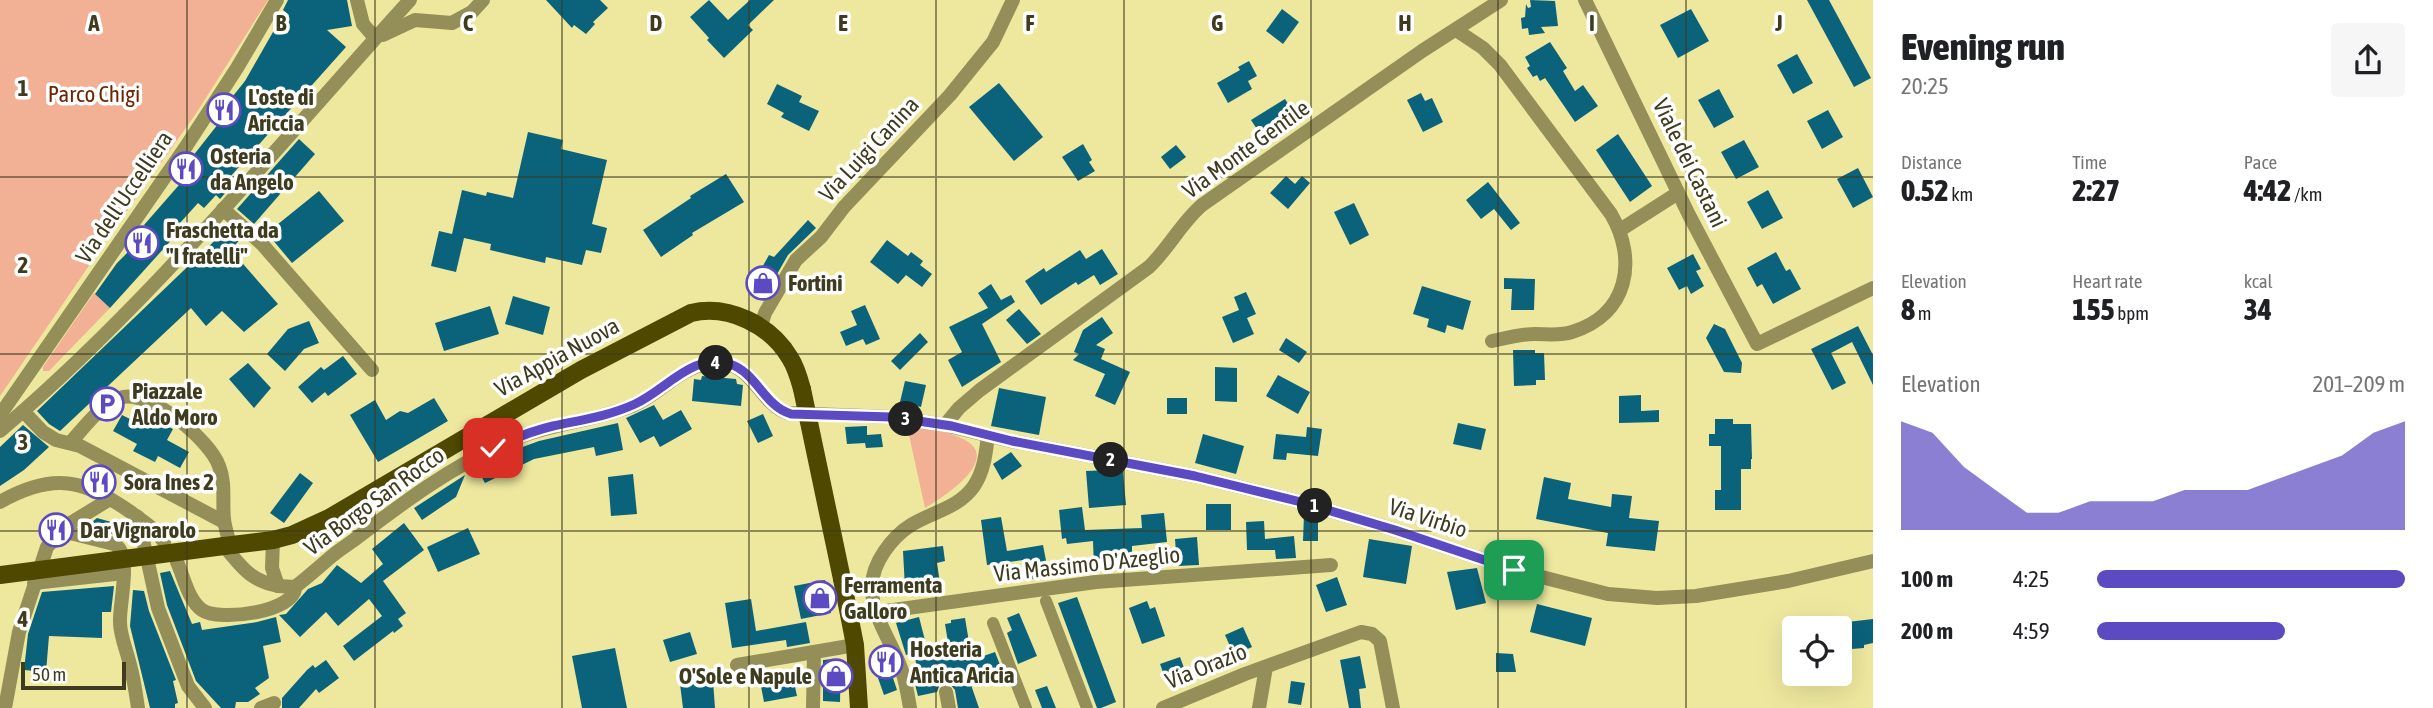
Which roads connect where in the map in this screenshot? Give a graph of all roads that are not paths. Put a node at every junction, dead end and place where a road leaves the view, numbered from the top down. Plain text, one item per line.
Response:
1 (277, 0) edge
2 (357, 0) edge
3 (410, 0) edge
4 (484, 0) edge
5 (1013, 0) edge
6 (1501, 0) edge
7 (1585, 0) edge
8 (1456, 30) junction
9 (375, 38) junction
10 (1678, 193) junction
11 (223, 209) junction
12 (1620, 230) junction
13 (1873, 288) edge
14 (760, 329) junction
15 (1492, 341) dead end
16 (33, 365) junction
17 (372, 370) dead end
18 (56, 382) junction
19 (23, 411) junction
20 (0, 415) edge
21 (945, 425) junction
22 (0, 430) edge
23 (988, 435) junction
24 (70, 443) junction
25 (110, 499) junction
26 (0, 502) edge
27 (138, 517) junction
28 (224, 522) junction
29 (62, 531) junction
30 (273, 540) junction
31 (164, 542) dead end
32 (227, 545) junction
33 (1873, 561) edge
34 (177, 562) dead end
35 (1331, 565) dead end
36 (124, 573) junction
37 (0, 575) edge
38 (34, 583) junction
39 (278, 586) junction
40 (295, 587) junction
41 (1046, 601) dead end
42 (850, 616) junction
43 (993, 623) dead end
44 (855, 645) junction
45 (814, 652) junction
46 (737, 665) dead end
47 (1266, 667) junction
48 (946, 692) dead end
49 (5, 708) edge
50 (138, 708) edge
51 (205, 708) edge
52 (813, 708) edge
53 (859, 708) edge
54 (910, 708) edge
55 (948, 708) edge
56 (1026, 708) edge
57 (1087, 708) edge
58 (1163, 708) edge
59 (1259, 708) edge
60 (1393, 708) edge

1 - 16 street, Via dell'Uccelliera
2 - 9 street
3 - 9 street
4 - 9 street
5 - 14 street, Via Luigi Canina
6 - 8 street, Via Monte Gentile
7 - 10 street, Viale dei Castani
8 - 12 street
8 - 21 street, Via Monte Gentile
9 - 11 street
10 - 12 street
10 - 13 street, Viale dei Castani
11 - 17 street
11 - 18 street
12 - 15 street
14 - 30 main road, Via Appia Nuova
14 - 42 main road, Via Appia Nuova, bridge
16 - 18 street
16 - 20 street, Via dell'Uccelliera
18 - 19 street
19 - 22 street
19 - 24 street
21 - 23 street, Via Borgo San Rocco
21 - 40 street, Via Borgo San Rocco
23 - 33 street, Via Virbio
23 - 54 street
24 - 28 street
24 - 28 street
25 - 26 street
25 - 27 street
25 - 29 street
27 - 31 street
27 - 51 street
28 - 32 street
29 - 36 street
29 - 38 street
30 - 32 main road, Via Appia Nuova
30 - 39 street, Via Borgo San Rocco
32 - 37 main road, Via Appia Nuova, bridge
32 - 39 street, Via Borgo San Rocco
34 - 40 street, Via Borgo San Rocco
35 - 42 street, Via Massimo D'Azeglio, bridge
36 - 38 street
36 - 50 street
38 - 49 street
39 - 40 street, Via Borgo San Rocco
41 - 57 street
42 - 44 main road, Via Appia Nuova
43 - 56 street
44 - 45 street
44 - 53 main road, Via Appia Nuova
45 - 46 street
45 - 52 street
47 - 58 street, Via Orazio
47 - 59 street, Via Orazio
47 - 60 street, Via Orazio
48 - 55 street

